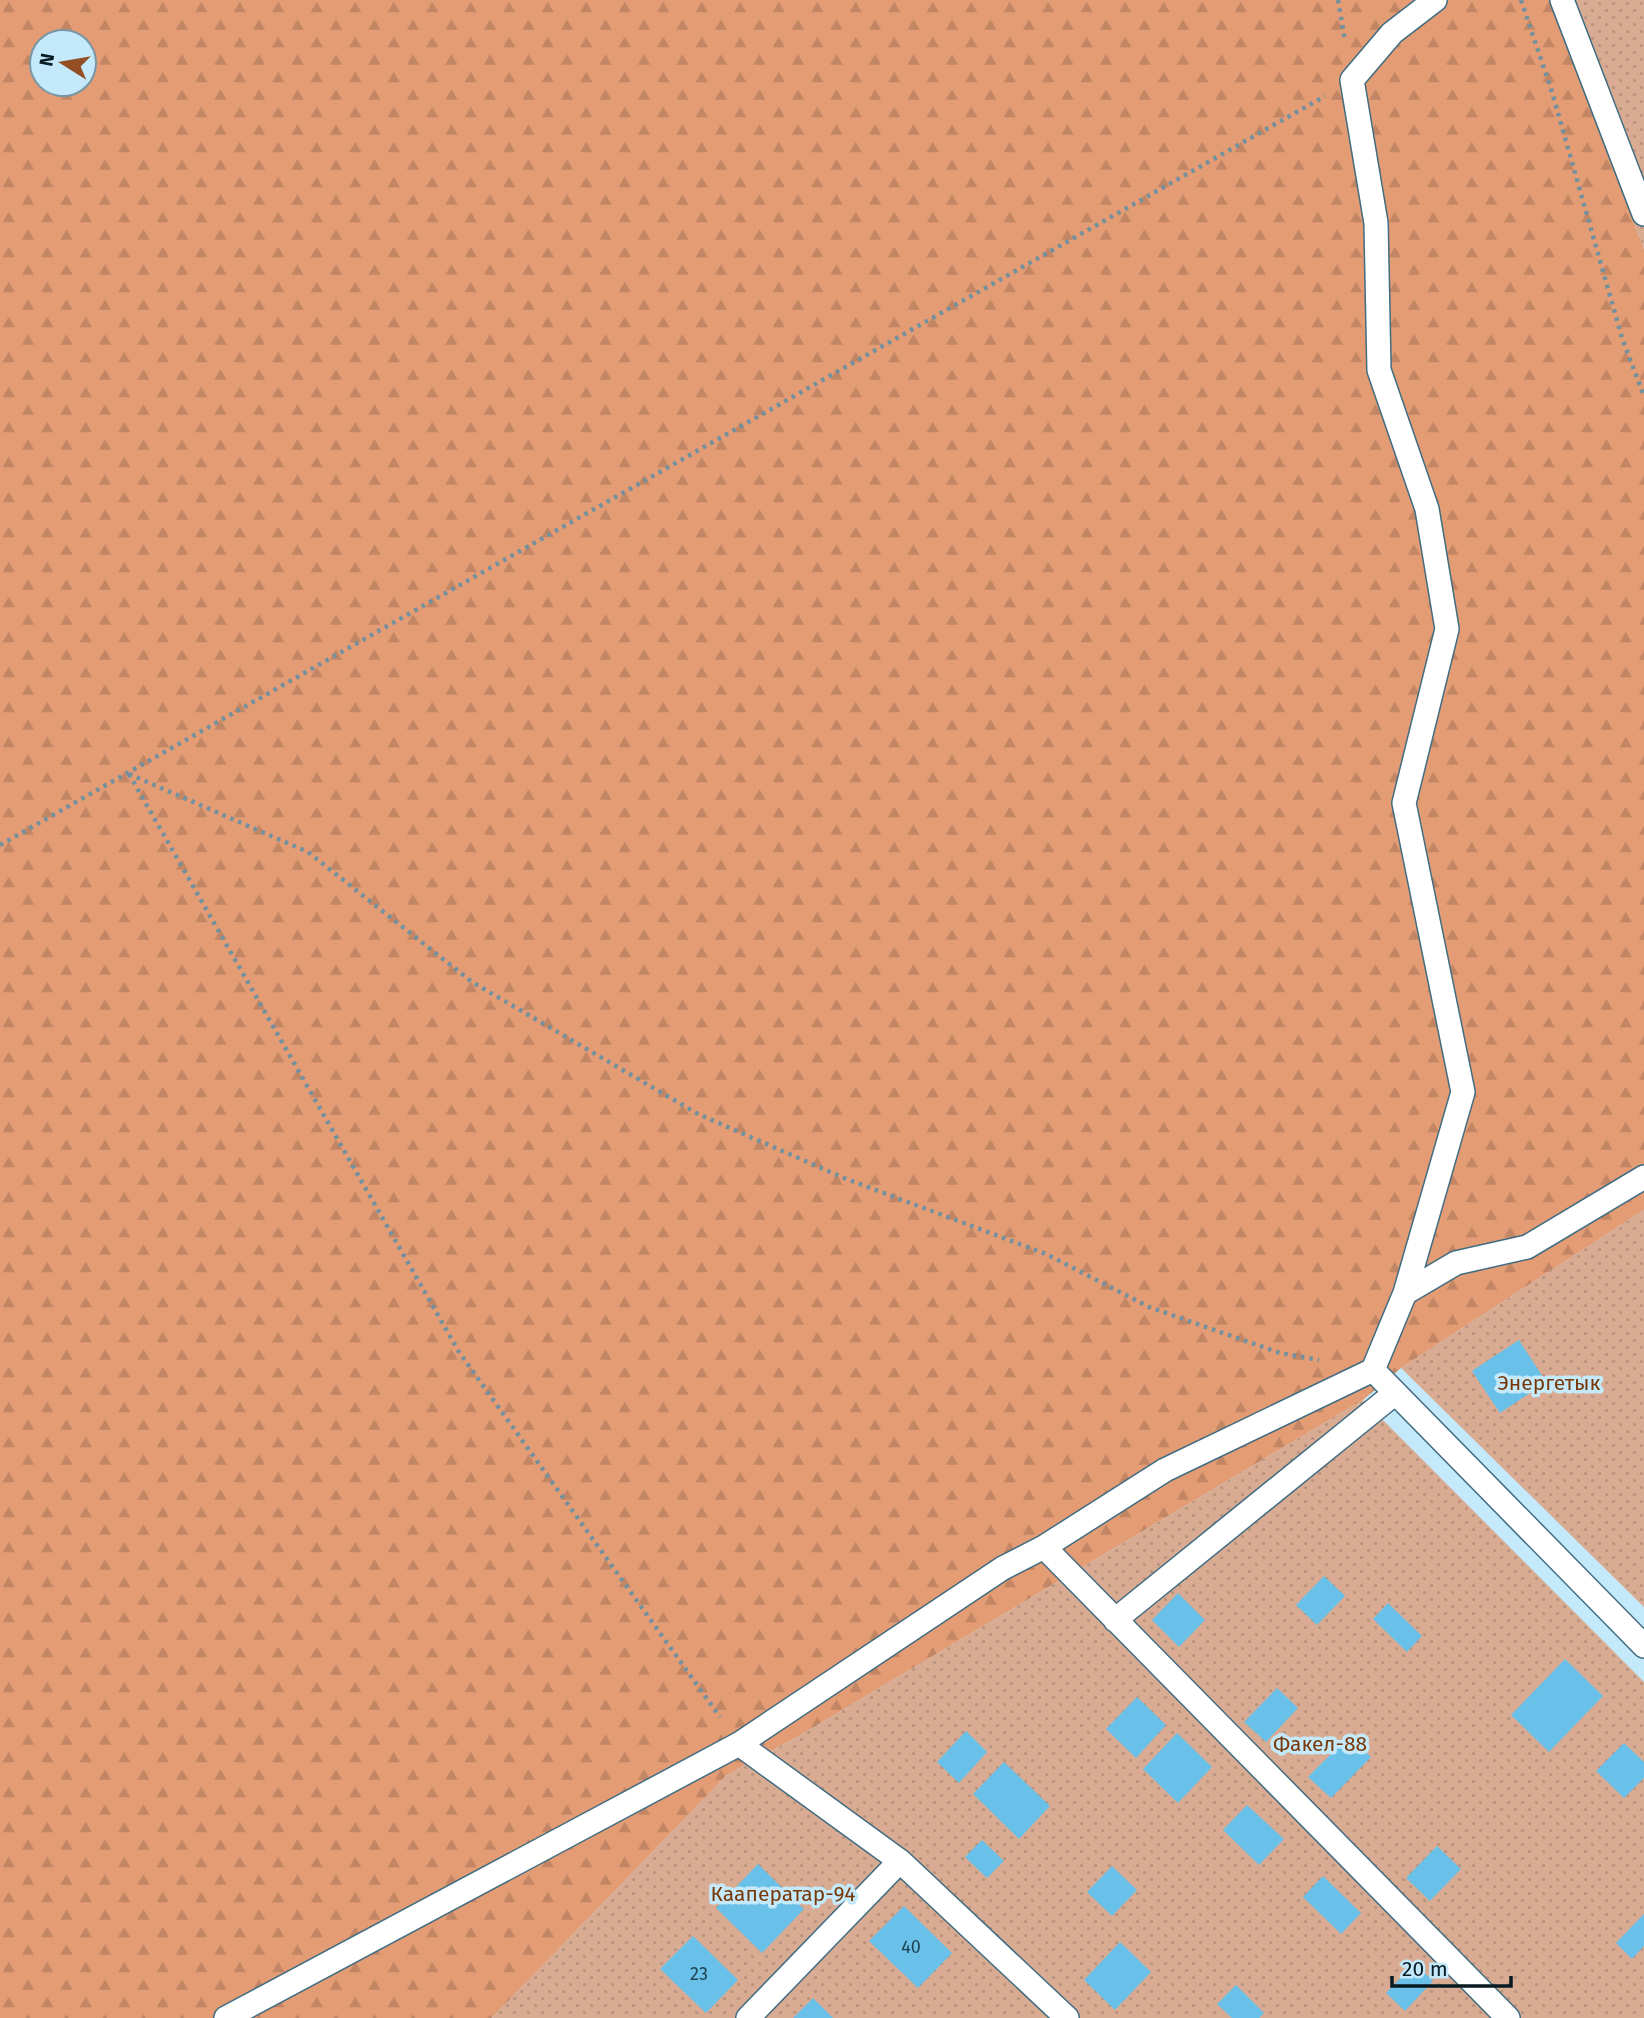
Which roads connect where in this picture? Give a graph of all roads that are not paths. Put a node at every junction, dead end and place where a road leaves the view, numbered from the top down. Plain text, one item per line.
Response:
1 (1435, 0) edge
2 (1562, 0) edge
3 (1644, 214) edge
4 (1644, 1177) edge
5 (1405, 1293) junction
6 (1373, 1370) junction
7 (1394, 1394) junction
8 (1044, 1547) junction
9 (1115, 1620) junction
10 (1644, 1646) edge
11 (739, 1744) junction
12 (900, 1861) junction
13 (226, 2018) edge
14 (748, 2018) edge
15 (1067, 2018) edge
16 (1508, 2018) edge

1 - 5 lane
2 - 3 lane
4 - 5 lane
5 - 6 lane
6 - 7 lane
6 - 8 lane
7 - 9 lane
7 - 10 lane
8 - 9 lane
8 - 11 lane
9 - 16 lane
11 - 12 lane
11 - 13 lane
12 - 14 lane
12 - 15 lane

